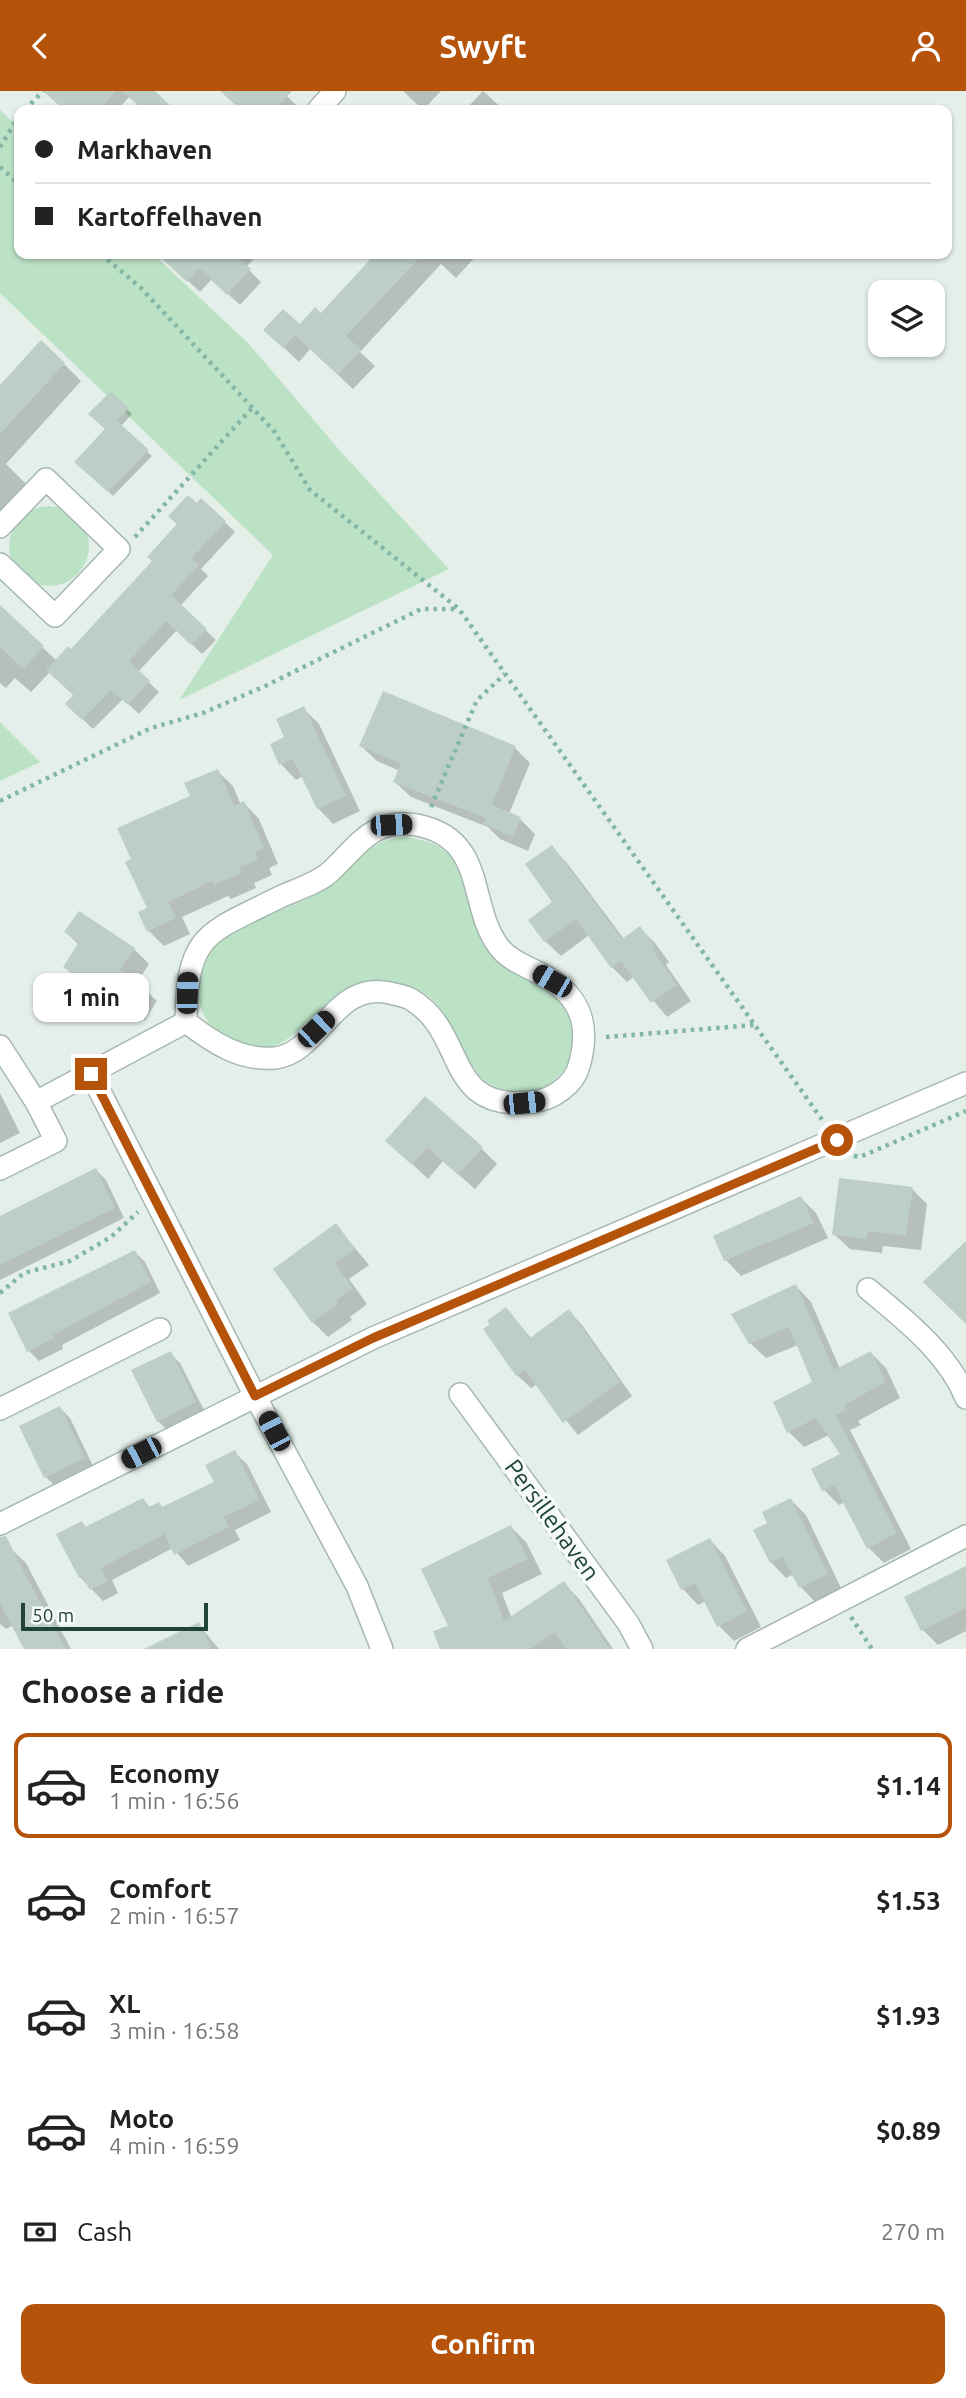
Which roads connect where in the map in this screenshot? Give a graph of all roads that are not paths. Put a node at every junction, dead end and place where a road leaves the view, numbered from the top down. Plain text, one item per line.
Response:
1 (0, 527) edge
2 (0, 564) edge
3 (186, 1022) junction
4 (0, 1046) edge
5 (91, 1074) junction
6 (966, 1083) edge
7 (36, 1102) junction
8 (0, 1169) edge
9 (868, 1289) dead end
10 (160, 1329) dead end
11 (460, 1394) dead end
12 (255, 1396) junction
13 (966, 1398) edge
14 (0, 1409) edge
15 (0, 1524) edge
16 (966, 1536) edge
17 (382, 1649) edge
18 (642, 1649) edge
19 (747, 1649) edge

1 - 2 street
3 - 3 street
3 - 5 street
4 - 7 street
5 - 7 street
5 - 12 street
6 - 12 street
7 - 8 street
9 - 13 street
10 - 14 street
11 - 18 street, Persillehaven
12 - 15 street
12 - 17 street
16 - 19 street

